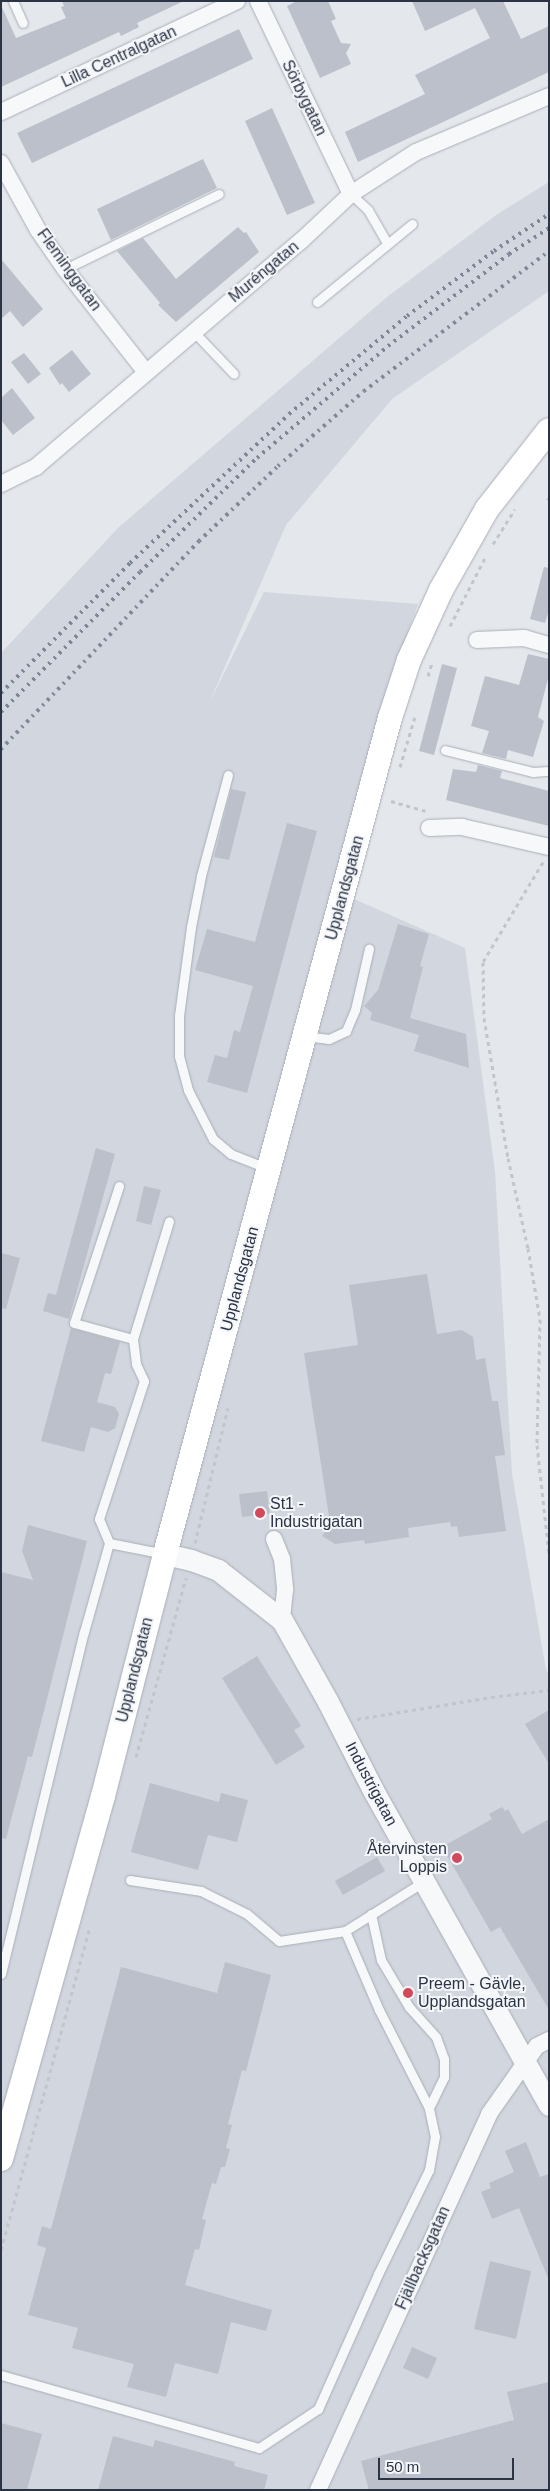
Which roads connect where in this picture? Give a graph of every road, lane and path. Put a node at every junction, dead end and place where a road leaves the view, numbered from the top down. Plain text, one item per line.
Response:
1 (13, 1) edge
2 (237, 1) edge
3 (258, 1) edge
4 (23, 23) dead end
5 (549, 96) edge
6 (1, 112) edge
7 (1, 163) edge
8 (219, 194) dead end
9 (351, 194) junction
10 (412, 224) dead end
11 (388, 244) junction
12 (65, 269) junction
13 (317, 302) dead end
14 (193, 331) junction
15 (146, 371) junction
16 (234, 374) dead end
17 (549, 430) edge
18 (1, 484) edge
19 (518, 505) dead end
20 (492, 546) dead end
21 (487, 555) dead end
22 (446, 633) dead end
23 (477, 640) dead end
24 (549, 645) edge
25 (434, 658) dead end
26 (425, 683) dead end
27 (417, 707) dead end
28 (445, 750) dead end
29 (399, 771) dead end
30 (549, 771) edge
31 (228, 775) dead end
32 (393, 793) dead end
33 (391, 801) junction
34 (389, 810) dead end
35 (429, 828) joint
36 (547, 854) edge
37 (370, 949) dead end
38 (305, 1036) junction
39 (269, 1169) junction
40 (119, 1186) dead end
41 (169, 1221) dead end
42 (133, 1339) junction
43 (274, 1539) dead end
44 (109, 1543) junction
45 (549, 1553) edge
46 (165, 1554) junction
47 (282, 1620) junction
48 (549, 1690) edge
49 (339, 1722) junction
50 (130, 1880) dead end
51 (423, 1882) junction
52 (371, 1914) junction
53 (346, 1931) junction
54 (1, 1974) edge
55 (549, 2040) edge
56 (526, 2063) junction
57 (549, 2105) edge
58 (429, 2108) junction
59 (1, 2159) edge
60 (1, 2375) edge
61 (318, 2490) edge

1 - 4 lane
2 - 6 street, Lilla Centralgatan
3 - 9 street, Sörbygatan
5 - 9 street, Muréngatan
7 - 12 street, Fleminggatan
8 - 12 lane
9 - 11 lane
9 - 14 street, Muréngatan
10 - 11 lane
11 - 13 lane
12 - 15 street, Fleminggatan
14 - 15 street, Muréngatan
14 - 16 lane
15 - 18 street, Muréngatan
17 - 38 main road, Upplandsgatan
19 - 20 path
21 - 22 path
23 - 24 street
25 - 26 path
27 - 29 path
28 - 30 lane
31 - 39 lane
32 - 33 path
33 - 34 path
33 - 35 path
35 - 36 street
36 - 45 path
37 - 38 lane
38 - 39 main road, Upplandsgatan
39 - 46 main road, Upplandsgatan
40 - 42 lane
41 - 42 lane
42 - 44 lane
43 - 47 street
44 - 46 lane
44 - 54 lane
46 - 47 street, Industrigatan
46 - 59 main road, Upplandsgatan
47 - 49 street, Industrigatan
48 - 49 path
49 - 51 street, Industrigatan
50 - 53 lane
51 - 52 lane
51 - 56 street, Industrigatan
52 - 53 lane
52 - 58 lane
53 - 58 lane
55 - 56 street, Fjällbacksgatan
56 - 57 street, Industrigatan
56 - 61 street, Fjällbacksgatan
58 - 60 lane

